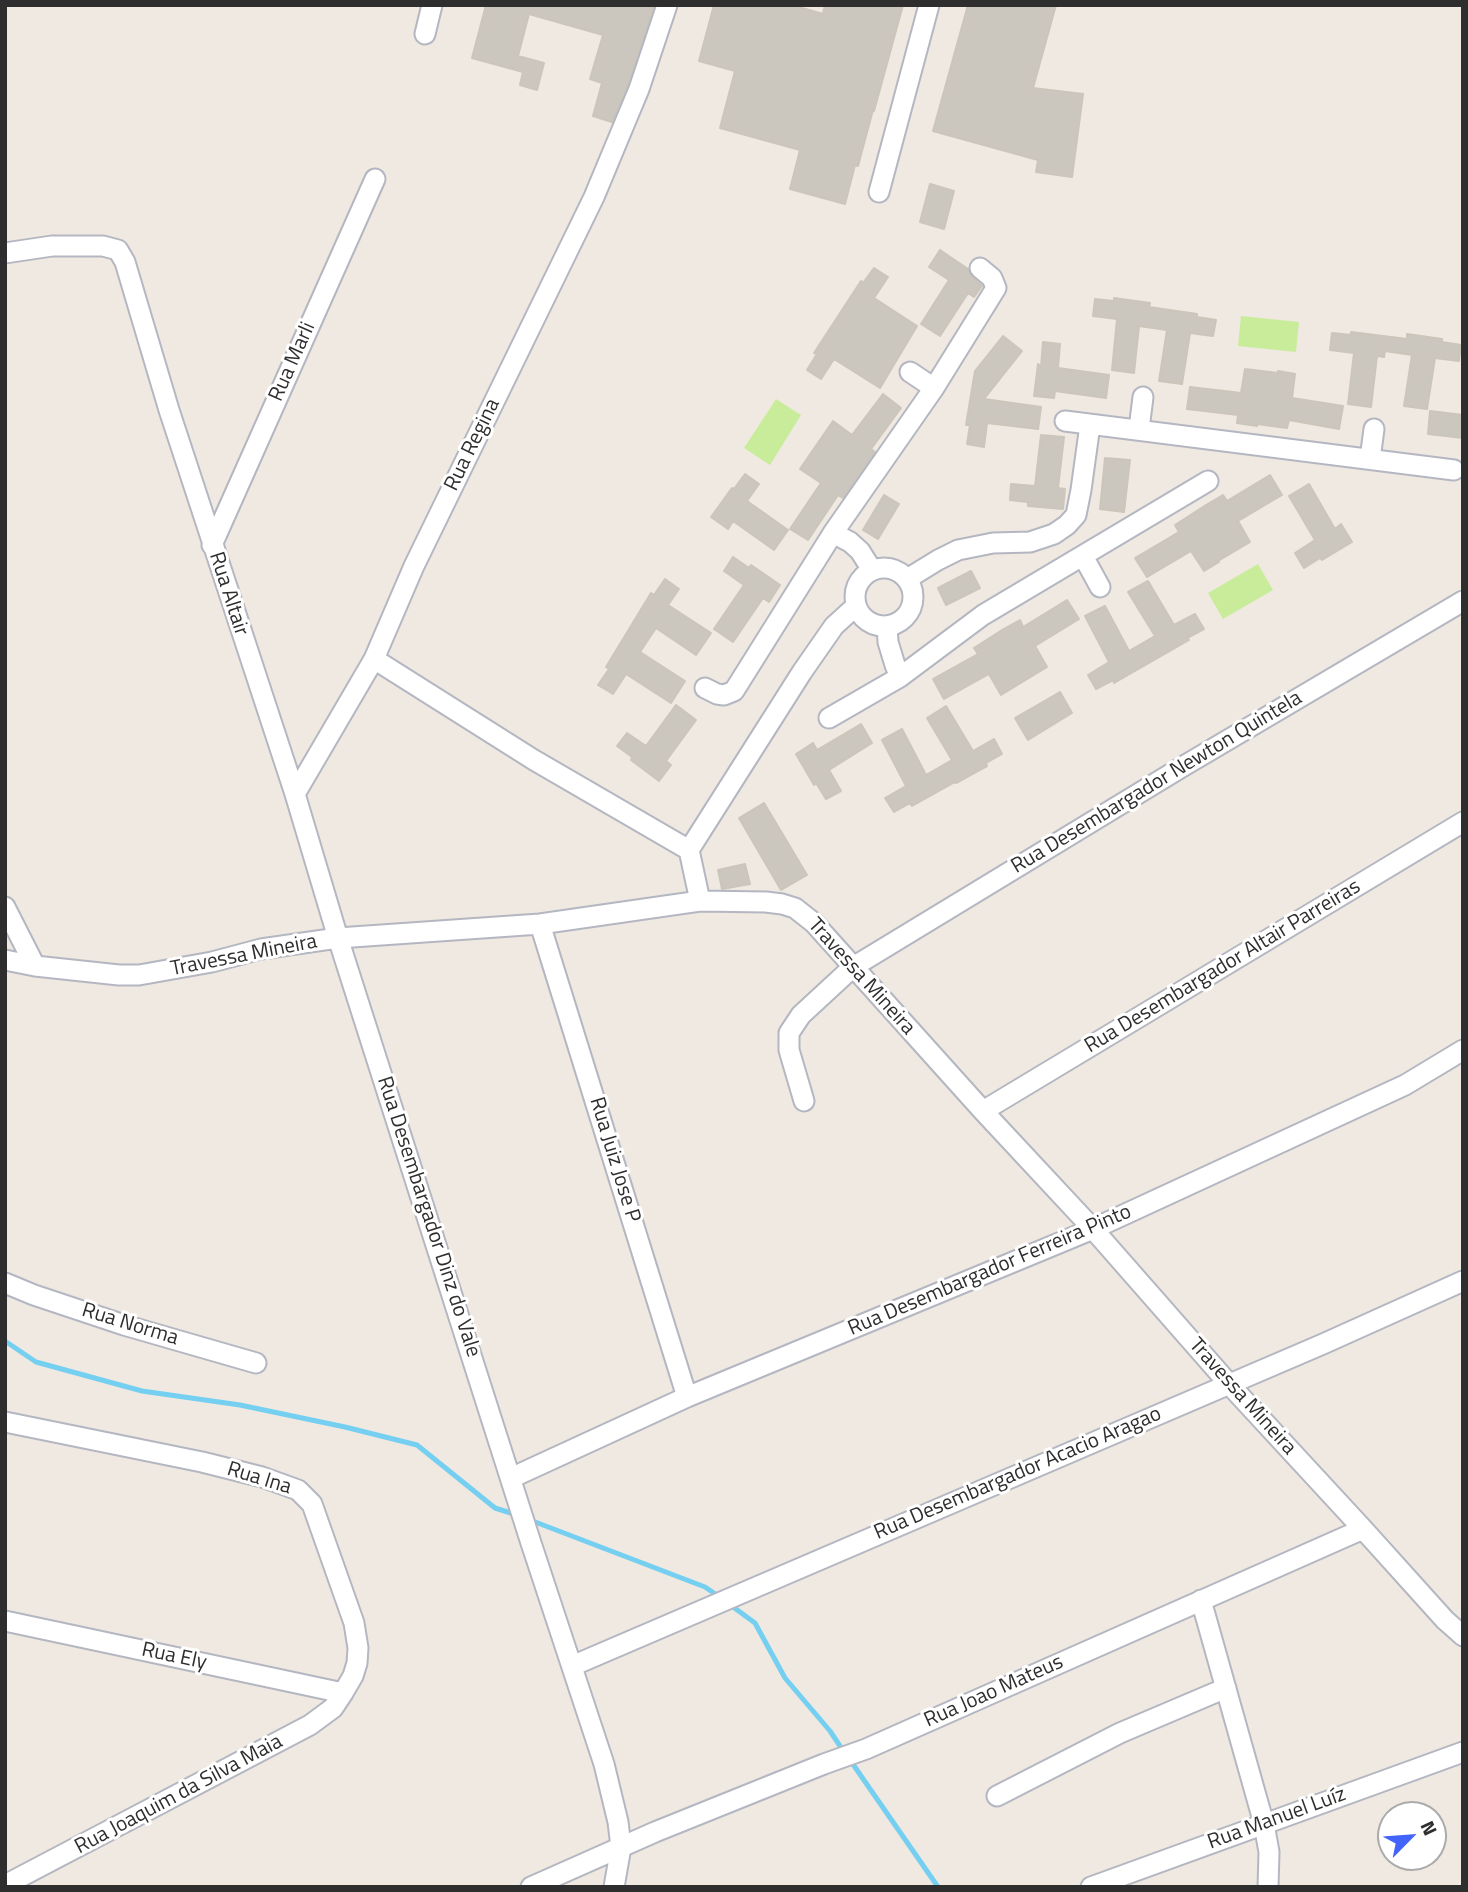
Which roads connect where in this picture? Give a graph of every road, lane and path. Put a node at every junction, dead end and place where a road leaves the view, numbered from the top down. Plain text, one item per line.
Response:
1 (432, 5) edge
2 (667, 5) edge
3 (929, 5) edge
4 (425, 34) dead end
5 (375, 179) dead end
6 (879, 192) dead end
7 (5, 253) edge
8 (979, 268) dead end
9 (910, 372) dead end
10 (934, 387) junction
11 (1143, 397) dead end
12 (1065, 421) dead end
13 (1090, 425) junction
14 (1139, 429) junction
15 (1374, 429) dead end
16 (1370, 459) junction
17 (1454, 470) dead end
18 (1208, 481) dead end
19 (833, 533) junction
20 (212, 545) junction
21 (1083, 556) junction
22 (872, 570) junction
23 (907, 579) junction
24 (1100, 587) dead end
25 (1463, 601) edge
26 (856, 606) junction
27 (887, 626) junction
28 (374, 659) junction
29 (900, 677) junction
30 (705, 688) dead end
31 (830, 718) dead end
32 (295, 794) junction
33 (1463, 822) edge
34 (689, 850) junction
35 (700, 901) junction
36 (5, 907) edge
37 (540, 923) junction
38 (338, 937) junction
39 (5, 960) edge
40 (35, 965) junction
41 (853, 967) junction
42 (1463, 1050) edge
43 (804, 1101) dead end
44 (983, 1111) junction
45 (1093, 1228) junction
46 (1463, 1281) edge
47 (5, 1283) edge
48 (256, 1363) dead end
49 (1228, 1384) junction
50 (687, 1397) junction
51 (5, 1422) edge
52 (514, 1487) junction
53 (1363, 1529) junction
54 (1201, 1600) junction
55 (5, 1620) edge
56 (1463, 1636) edge
57 (572, 1666) junction
58 (1226, 1688) junction
59 (343, 1693) junction
60 (1463, 1752) edge
61 (997, 1796) dead end
62 (1264, 1824) junction
63 (621, 1847) junction
64 (5, 1885) edge
65 (531, 1887) edge
66 (614, 1887) edge
67 (1091, 1887) edge
68 (1268, 1887) edge

1 - 4 street
2 - 28 street, Rua Regina
3 - 6 street
5 - 20 street, Rua Marli
7 - 20 street, Rua Altair
8 - 10 street
9 - 10 street
10 - 19 street
11 - 14 street
12 - 13 street
13 - 14 street
13 - 23 street
14 - 16 street
15 - 16 street
16 - 17 street
18 - 21 street
19 - 22 street
19 - 30 street
20 - 32 street, Rua Altair
21 - 24 street
21 - 29 street
22 - 23 street
22 - 26 street
23 - 27 street
25 - 41 street, Rua Desembargador Newton Quintela
26 - 27 street
26 - 34 street
27 - 29 street
28 - 32 street, Rua Regina
28 - 34 street
29 - 31 street
32 - 38 street, Rua Altair
33 - 44 street, Rua Desembargador Altair Parreiras
34 - 35 street
35 - 37 street, Travessa Mineira
35 - 41 street, Travessa Mineira
36 - 40 street
37 - 38 street, Travessa Mineira
37 - 50 street, Rua Juiz Jose P
38 - 40 street, Travessa Mineira
38 - 52 street, Rua Desembargador Dinz do Vale
39 - 40 street, Travessa Mineira
41 - 43 street, Rua Desembargador Newton Quintela
41 - 44 street, Travessa Mineira
42 - 45 street, Rua Desembargador Ferreira Pinto
44 - 45 street, Travessa Mineira
45 - 49 street, Travessa Mineira
45 - 50 street, Rua Desembargador Ferreira Pinto
46 - 49 street, Rua Desembargador Acacio Aragao
47 - 48 street, Rua Norma
49 - 53 street, Travessa Mineira
49 - 57 street, Rua Desembargador Acacio Aragao
50 - 52 street, Rua Desembargador Ferreira Pinto
51 - 59 street, Rua Ina
52 - 57 street, Rua Desembargador Dinz do Vale
53 - 54 street, Rua Joao Mateus
53 - 56 street, Travessa Mineira
54 - 58 street
54 - 63 street, Rua Joao Mateus
55 - 59 street, Rua Ely
57 - 63 street
58 - 61 street
58 - 62 street
59 - 64 street, Rua Joaquim da Silva Maia
60 - 62 street, Rua Manuel Luíz
62 - 67 street, Rua Manuel Luíz
62 - 68 street
63 - 65 street, Rua Joao Mateus
63 - 66 street

